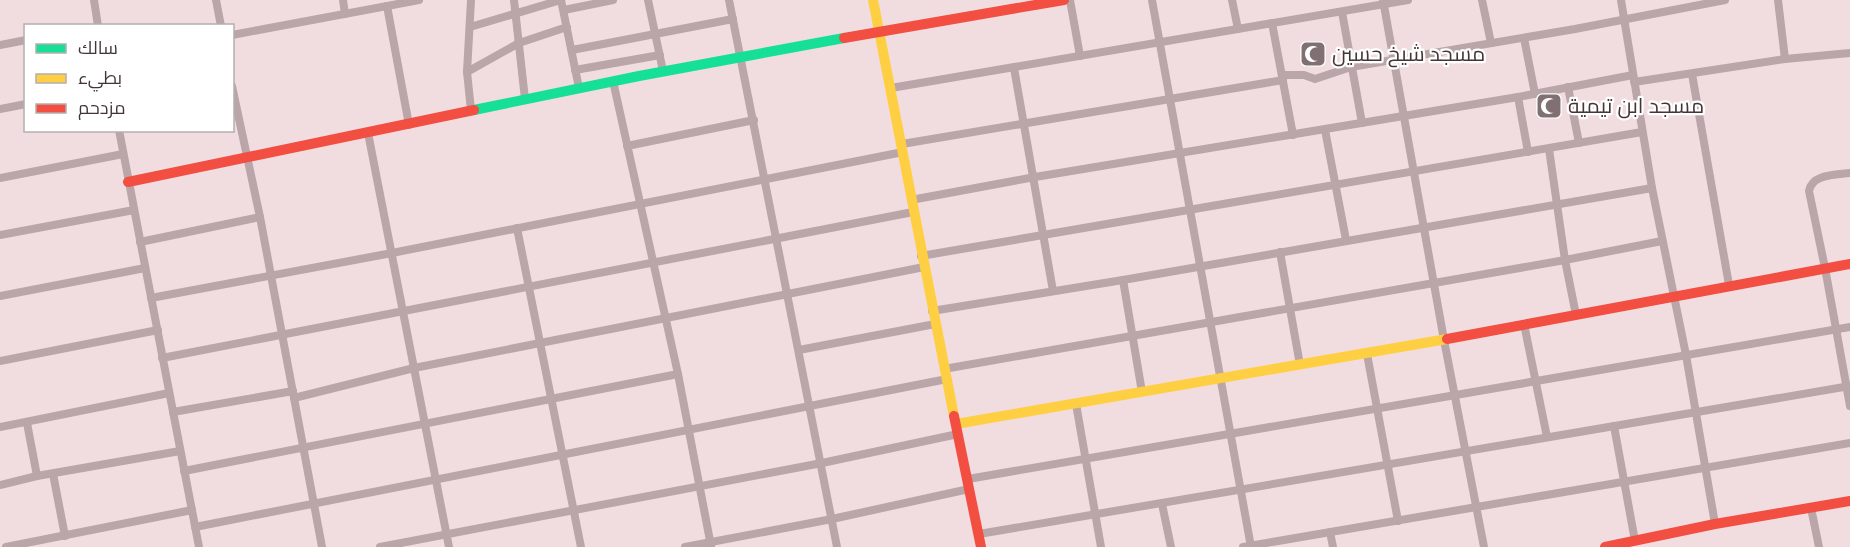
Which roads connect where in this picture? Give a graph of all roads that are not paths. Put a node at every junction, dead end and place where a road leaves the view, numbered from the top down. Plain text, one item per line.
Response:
1 (95, 0) edge
2 (216, 0) edge
3 (343, 0) edge
4 (419, 0) edge
5 (471, 0) edge
6 (514, 0) edge
7 (561, 0) edge
8 (613, 0) edge
9 (648, 0) edge
10 (729, 0) edge
11 (873, 0) edge
12 (1064, 0) edge
13 (1070, 0) edge
14 (1152, 0) edge
15 (1232, 0) edge
16 (1408, 0) edge
17 (1482, 0) edge
18 (1621, 0) edge
19 (1725, 0) edge
20 (1778, 0) edge
21 (1384, 2) edge
22 (387, 6) junction
23 (564, 10) junction
24 (1341, 12) junction
25 (345, 14) junction
26 (516, 14) junction
27 (733, 18) junction
28 (1624, 19) junction
29 (1272, 23) junction
30 (97, 24) edge
31 (221, 24) edge
32 (470, 27) junction
33 (567, 27) junction
34 (1238, 29) junction
35 (879, 32) junction
36 (656, 34) junction
37 (234, 35) edge
38 (1524, 38) junction
39 (24, 40) edge
40 (1159, 42) junction
41 (519, 43) junction
42 (1491, 43) junction
43 (0, 45) edge
44 (572, 51) junction
45 (1850, 53) edge
46 (660, 55) junction
47 (1080, 56) junction
48 (741, 57) junction
49 (1785, 59) junction
50 (1394, 61) junction
51 (1014, 68) junction
52 (1351, 68) junction
53 (575, 70) junction
54 (663, 71) junction
55 (467, 72) junction
56 (1692, 74) junction
57 (1283, 78) junction
58 (1634, 78) junction
59 (613, 81) junction
60 (1568, 87) junction
61 (579, 88) junction
62 (891, 88) junction
63 (1535, 94) junction
64 (1518, 97) junction
65 (1170, 98) junction
66 (525, 99) junction
67 (234, 100) edge
68 (24, 104) edge
69 (0, 109) edge
70 (471, 110) junction
71 (1404, 116) junction
72 (754, 120) junction
73 (1024, 123) junction
74 (1362, 123) junction
75 (410, 125) junction
76 (1325, 129) junction
77 (119, 132) edge
78 (1642, 132) junction
79 (368, 133) junction
80 (1293, 135) junction
81 (1579, 143) junction
82 (627, 146) junction
83 (902, 148) junction
84 (1549, 150) junction
85 (1528, 152) junction
86 (123, 154) junction
87 (1181, 154) junction
88 (248, 159) junction
89 (1414, 171) junction
90 (1850, 173) edge
91 (1035, 177) junction
92 (0, 178) edge
93 (766, 179) junction
94 (128, 182) junction
95 (1336, 185) junction
96 (1652, 188) junction
97 (641, 204) junction
98 (1557, 205) junction
99 (912, 206) junction
100 (134, 210) junction
101 (1191, 210) junction
102 (260, 217) junction
103 (517, 228) junction
104 (1424, 228) junction
105 (0, 235) edge
106 (1045, 235) junction
107 (777, 237) junction
108 (1346, 240) junction
109 (1662, 241) junction
110 (140, 242) junction
111 (1280, 252) junction
112 (392, 253) junction
113 (1565, 260) junction
114 (654, 262) junction
115 (923, 262) junction
116 (1850, 264) edge
117 (1201, 267) junction
118 (145, 268) junction
119 (1825, 268) junction
120 (271, 276) junction
121 (1123, 280) junction
122 (1434, 283) junction
123 (1729, 285) junction
124 (530, 286) junction
125 (1053, 291) junction
126 (788, 294) junction
127 (0, 296) edge
128 (1674, 297) junction
129 (151, 298) junction
130 (1289, 308) junction
131 (932, 311) junction
132 (402, 312) junction
133 (1576, 315) junction
134 (666, 319) junction
135 (1211, 321) junction
136 (935, 324) junction
137 (1524, 324) junction
138 (1850, 327) edge
139 (1837, 329) junction
140 (158, 330) junction
141 (281, 334) junction
142 (1133, 336) junction
143 (1444, 340) junction
144 (541, 343) junction
145 (799, 350) junction
146 (1367, 354) junction
147 (1686, 355) junction
148 (162, 358) junction
149 (0, 361) edge
150 (1300, 365) junction
151 (414, 368) junction
152 (678, 374) junction
153 (946, 374) junction
154 (1221, 378) junction
155 (1536, 380) junction
156 (1848, 386) edge
157 (1142, 392) junction
158 (169, 393) junction
159 (293, 394) junction
160 (1456, 395) junction
161 (552, 398) junction
162 (1076, 404) junction
163 (810, 406) junction
164 (1850, 406) edge
165 (1377, 409) junction
166 (173, 412) junction
167 (1696, 412) junction
168 (27, 423) junction
169 (425, 424) junction
170 (1614, 426) junction
171 (0, 427) edge
172 (688, 429) junction
173 (957, 429) junction
174 (1231, 434) junction
175 (1547, 437) junction
176 (1850, 443) edge
177 (304, 447) junction
178 (180, 451) junction
179 (1466, 452) junction
180 (563, 455) junction
181 (1085, 459) junction
182 (822, 463) junction
183 (1388, 465) junction
184 (1707, 467) junction
185 (184, 471) junction
186 (53, 474) junction
187 (37, 476) junction
188 (436, 479) junction
189 (1623, 481) junction
190 (969, 484) junction
191 (0, 485) edge
192 (700, 486) junction
193 (1240, 490) junction
194 (1850, 501) edge
195 (315, 503) junction
196 (1162, 504) junction
197 (1477, 508) junction
198 (1811, 508) junction
199 (192, 510) junction
200 (574, 510) junction
201 (1095, 515) junction
202 (832, 519) junction
203 (1398, 521) junction
204 (1715, 524) junction
205 (195, 527) junction
206 (1330, 532) junction
207 (447, 534) junction
208 (65, 536) junction
209 (1635, 541) junction
210 (1659, 542) edge
211 (978, 543) edge
212 (711, 545) edge
213 (6, 547) edge
214 (200, 547) edge
215 (322, 547) edge
216 (380, 547) edge
217 (449, 547) edge
218 (581, 547) edge
219 (686, 547) edge
220 (837, 547) edge
221 (1101, 547) edge
222 (1171, 547) edge
223 (1248, 547) edge
224 (1333, 547) edge
225 (1484, 547) edge
226 (1605, 547) edge
227 (1819, 547) edge

1 - 30 street
2 - 31 street
3 - 25 street
4 - 22 street
5 - 32 street
6 - 26 street
7 - 23 street
7 - 26 street
8 - 23 street
9 - 36 street
10 - 27 street
11 - 35 street
12 - 35 street
13 - 47 street
14 - 40 street
15 - 34 street
16 - 21 street
17 - 42 street
18 - 28 street
19 - 28 street
20 - 49 street
21 - 24 street
21 - 50 street
22 - 25 street
22 - 75 street
23 - 33 street
24 - 29 street
24 - 52 street
25 - 37 street
26 - 32 street
26 - 41 street
27 - 36 street
27 - 48 street
28 - 38 street
28 - 58 street
29 - 34 street
29 - 57 street
32 - 55 street
33 - 41 street
33 - 44 street
34 - 40 street
35 - 48 street
35 - 62 street
36 - 44 street
36 - 46 street
38 - 42 street
38 - 63 street
39 - 43 street
40 - 47 street
40 - 65 street
41 - 55 street
41 - 66 street
42 - 50 street
44 - 53 street
45 - 49 street
46 - 53 street
46 - 54 street
47 - 51 street
48 - 54 street
48 - 72 street
49 - 56 street
50 - 52 street
50 - 71 street
51 - 62 street
51 - 73 street
52 - 57 street
52 - 74 street
53 - 61 street
54 - 59 street
55 - 70 street
56 - 58 street
56 - 123 street
57 - 65 street
57 - 80 street
58 - 60 street
58 - 78 street
59 - 61 street
59 - 82 street
60 - 63 street
60 - 81 street
61 - 66 street
62 - 83 street
63 - 64 street
64 - 71 street
64 - 85 street
65 - 73 street
65 - 87 street
66 - 70 street
67 - 88 street
68 - 69 street
70 - 75 street
71 - 74 street
71 - 89 street
72 - 82 street
72 - 93 street
73 - 83 street
73 - 91 street
74 - 76 street
75 - 79 street
76 - 80 street
76 - 95 street
77 - 86 street
78 - 81 street
78 - 96 street
79 - 88 street
79 - 112 street
80 - 87 street
81 - 84 street
82 - 97 street
83 - 93 street
83 - 99 street
84 - 85 street
84 - 98 street
85 - 89 street
86 - 92 street
86 - 94 street
87 - 91 street
87 - 101 street
88 - 94 street
88 - 102 street
89 - 95 street
89 - 104 street
90 - 119 street
91 - 99 street
91 - 106 street
93 - 97 street
93 - 107 street
94 - 100 street
95 - 101 street
95 - 108 street
96 - 98 street
96 - 109 street
97 - 103 street
97 - 114 street
98 - 104 street
98 - 113 street
99 - 107 street
99 - 115 street
100 - 105 street
100 - 110 street
101 - 106 street
101 - 117 street
102 - 110 street
102 - 120 street
103 - 112 street
103 - 124 street
104 - 108 street
104 - 122 street
106 - 115 street
106 - 125 street
107 - 114 street
107 - 126 street
108 - 111 street
109 - 113 street
109 - 128 street
110 - 118 street
111 - 117 street
111 - 130 street
112 - 120 street
112 - 132 street
113 - 122 street
113 - 133 street
114 - 124 street
114 - 134 street
115 - 126 street
115 - 131 street
116 - 119 street
117 - 121 street
117 - 135 street
118 - 127 street
118 - 129 street
119 - 123 street
119 - 139 street
120 - 129 street
120 - 141 street
121 - 125 street
121 - 142 street
122 - 130 street
122 - 143 street
123 - 128 street
124 - 132 street
124 - 144 street
125 - 131 street
126 - 134 street
126 - 145 street
128 - 133 street
128 - 147 street
129 - 140 street
130 - 135 street
130 - 150 street
131 - 136 street
132 - 141 street
132 - 151 street
133 - 137 street
134 - 144 street
134 - 152 street
135 - 142 street
135 - 154 street
136 - 145 street
136 - 153 street
137 - 143 street
137 - 155 street
138 - 139 street
139 - 147 street
139 - 156 street
140 - 148 street
140 - 149 street
141 - 148 street
141 - 159 street
142 - 153 street
142 - 157 street
143 - 146 street
143 - 160 street
144 - 151 street
144 - 161 street
145 - 163 street
146 - 150 street
146 - 165 street
147 - 155 street
147 - 167 street
148 - 158 street
150 - 154 street
151 - 159 street
151 - 169 street
152 - 161 street
152 - 172 street
153 - 163 street
153 - 173 street
154 - 157 street
154 - 174 street
155 - 160 street
155 - 175 street
156 - 164 street
156 - 167 street
157 - 162 street
158 - 166 street
158 - 168 street
159 - 166 street
159 - 177 street
160 - 165 street
160 - 179 street
161 - 169 street
161 - 180 street
162 - 173 street
162 - 181 street
163 - 172 street
163 - 182 street
165 - 174 street
165 - 183 street
166 - 178 street
167 - 170 street
167 - 184 street
168 - 171 street
168 - 187 street
169 - 177 street
169 - 188 street
170 - 175 street
170 - 189 street
172 - 180 street
172 - 192 street
173 - 182 street
173 - 190 street
174 - 181 street
174 - 193 street
175 - 179 street
176 - 184 street
177 - 185 street
177 - 195 street
178 - 185 street
178 - 186 street
179 - 183 street
179 - 197 street
180 - 188 street
180 - 200 street
181 - 190 street
181 - 201 street
182 - 192 street
182 - 202 street
183 - 193 street
183 - 203 street
184 - 189 street
184 - 204 street
185 - 199 street
186 - 187 street
186 - 208 street
187 - 191 street
188 - 195 street
188 - 207 street
189 - 197 street
189 - 209 street
190 - 202 street
190 - 211 street
192 - 200 street
192 - 212 street
193 - 196 street
193 - 223 street
194 - 198 street
195 - 205 street
195 - 215 street
196 - 201 street
196 - 222 street
197 - 203 street
197 - 225 street
198 - 204 street
198 - 227 street
199 - 205 street
199 - 208 street
200 - 207 street
200 - 218 street
201 - 211 street
201 - 221 street
202 - 212 street
202 - 220 street
203 - 206 street
204 - 210 street
205 - 214 street
206 - 223 street
206 - 224 street
207 - 216 street
207 - 217 street
208 - 213 street
209 - 210 street
209 - 226 street
212 - 219 street

